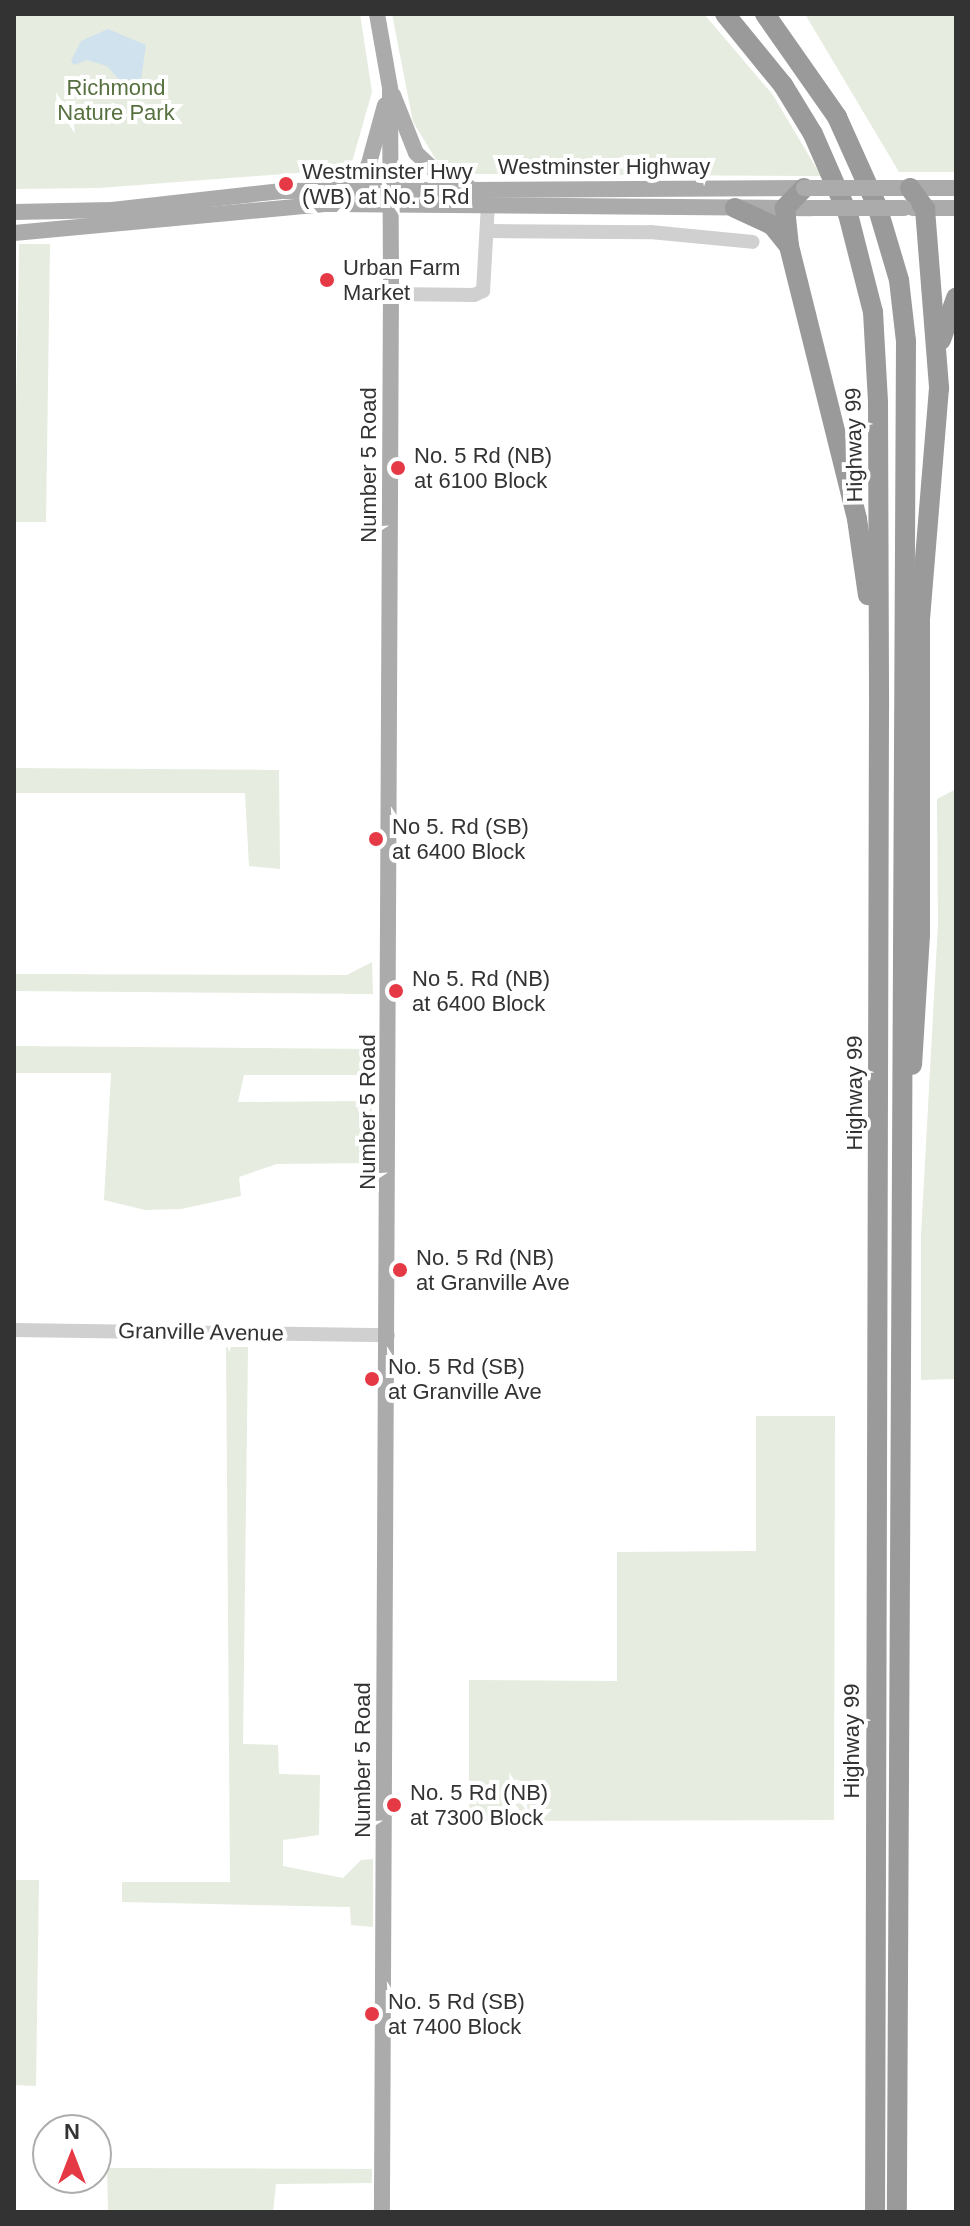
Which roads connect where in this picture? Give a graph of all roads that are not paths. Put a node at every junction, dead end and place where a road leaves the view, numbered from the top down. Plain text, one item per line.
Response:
1 (377, 14) edge
2 (725, 14) edge
3 (765, 14) edge
4 (390, 88) junction
5 (804, 188) junction
6 (903, 188) junction
7 (956, 188) edge
8 (471, 189) junction
9 (328, 190) junction
10 (391, 197) junction
11 (488, 205) junction
12 (735, 208) junction
13 (785, 208) junction
14 (956, 208) edge
15 (925, 209) junction
16 (14, 212) edge
17 (488, 231) junction
18 (14, 233) edge
19 (753, 242) dead end
20 (789, 246) junction
21 (391, 294) junction
22 (956, 298) edge
23 (938, 351) junction
24 (879, 642) junction
25 (900, 1164) junction
26 (14, 1330) edge
27 (388, 1335) junction
28 (382, 2212) edge
29 (875, 2212) edge
30 (897, 2212) edge

1 - 4 main road, Number 5 Road
2 - 24 highway, Highway 99
3 - 25 highway, Highway 99
4 - 8 main road
4 - 9 main road
4 - 10 main road, Number 5 Road
5 - 6 main road, Westminster Highway, bridge
5 - 8 main road, Westminster Highway
5 - 13 highway
6 - 7 main road, Westminster Highway
6 - 15 highway
8 - 10 main road, Westminster Highway
9 - 10 main road, Westminster Highway
9 - 16 main road, Westminster Highway
10 - 11 main road, Westminster Highway
10 - 18 main road, Westminster Highway
10 - 21 main road, Number 5 Road
11 - 12 main road, Westminster Highway
11 - 17 street, Westminster Highway
12 - 13 main road, Westminster Highway
12 - 20 highway
13 - 15 main road, Westminster Highway, bridge
13 - 20 highway
14 - 15 main road, Westminster Highway
15 - 23 highway
17 - 19 street
17 - 21 street, Westminster Highway
20 - 24 highway
21 - 27 main road, Number 5 Road
22 - 23 highway
23 - 25 highway
24 - 29 highway, Highway 99
25 - 30 highway, Highway 99
26 - 27 street, Granville Avenue
27 - 28 main road, Number 5 Road

